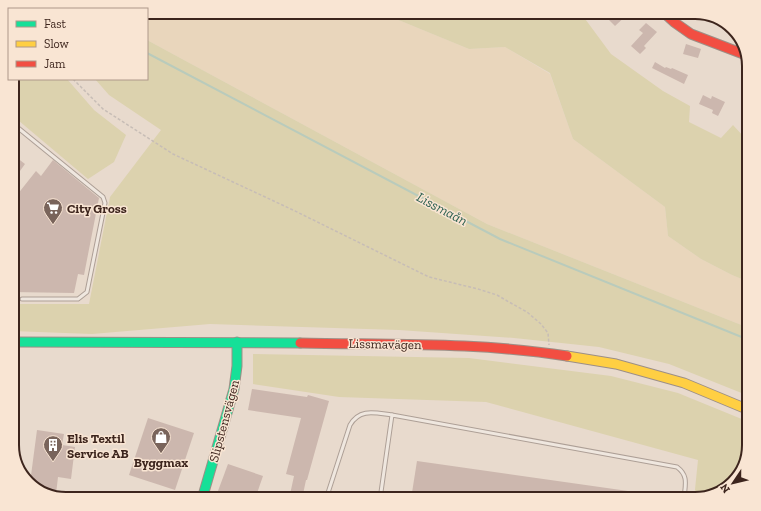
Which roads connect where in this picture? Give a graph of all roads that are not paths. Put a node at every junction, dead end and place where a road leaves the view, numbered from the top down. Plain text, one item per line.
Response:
1 (670, 19) edge
2 (740, 54) edge
3 (19, 129) edge
4 (22, 299) dead end
5 (19, 342) edge
6 (237, 342) junction
7 (742, 407) edge
8 (392, 415) junction
9 (204, 492) edge
10 (328, 492) edge
11 (381, 492) edge
12 (685, 492) edge

1 - 2 street
3 - 4 lane
5 - 6 street, Lissmavägen
6 - 7 street, Lissmavägen
6 - 9 street, Slipstensvägen
8 - 10 lane
8 - 11 lane
8 - 12 lane

